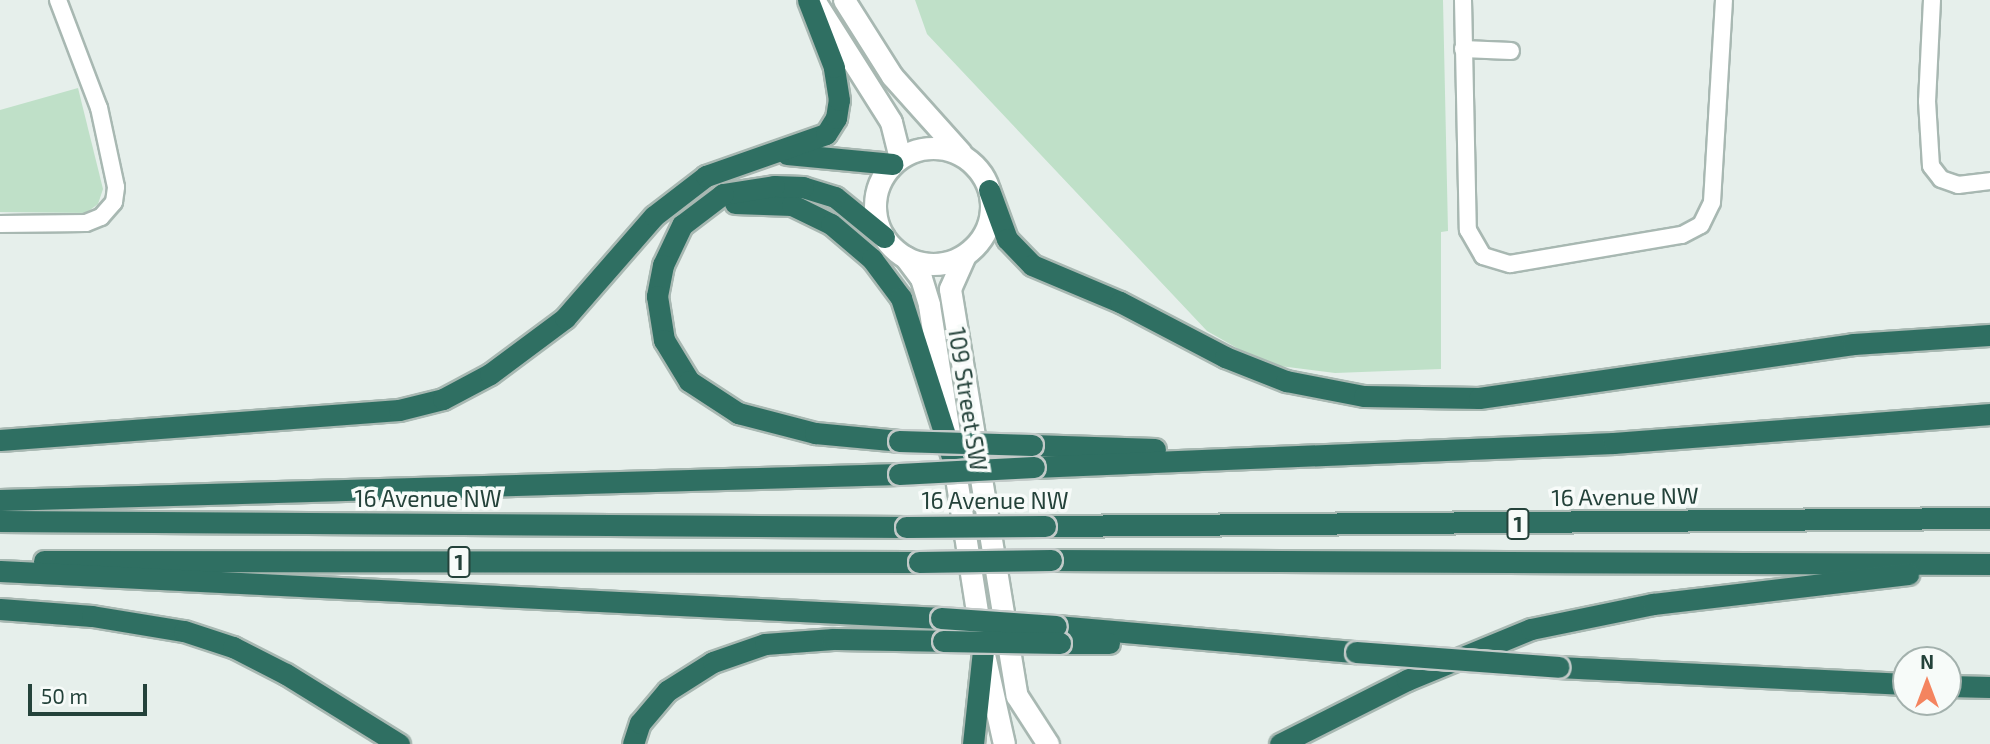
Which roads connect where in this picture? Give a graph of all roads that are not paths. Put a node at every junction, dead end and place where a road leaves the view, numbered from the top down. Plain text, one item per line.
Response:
1 (58, 0) edge
2 (808, 0) edge
3 (814, 0) edge
4 (844, 0) edge
5 (1463, 0) edge
6 (1724, 0) edge
7 (1932, 0) edge
8 (1464, 49) junction
9 (1511, 51) dead end
10 (775, 152) junction
11 (897, 161) junction
12 (970, 162) junction
13 (1990, 181) edge
14 (989, 190) junction
15 (702, 208) junction
16 (0, 224) edge
17 (884, 237) junction
18 (965, 255) junction
19 (905, 257) junction
20 (1990, 335) edge
21 (1990, 414) edge
22 (0, 440) edge
23 (1276, 455) junction
24 (954, 463) junction
25 (0, 500) edge
26 (1990, 518) edge
27 (0, 521) edge
28 (0, 561) edge
29 (1985, 564) edge
30 (0, 572) edge
31 (0, 609) edge
32 (1058, 634) junction
33 (983, 650) junction
34 (1892, 683) edge
35 (1962, 686) edge
36 (1990, 687) edge
37 (1324, 722) junction
38 (399, 744) edge
39 (633, 744) edge
40 (973, 744) edge
41 (1004, 744) edge
42 (1048, 744) edge
43 (1280, 744) edge
44 (1297, 744) edge

1 - 16 street
2 - 10 highway
3 - 11 street
4 - 12 street
5 - 8 street
6 - 8 street
7 - 13 street
8 - 9 street
10 - 11 highway
10 - 22 highway
11 - 12 street
11 - 17 street
12 - 14 street
14 - 18 street
14 - 20 highway
15 - 17 highway
15 - 23 highway, bridge
15 - 24 highway
17 - 19 street
18 - 19 street
18 - 42 street, 109 Street SW
19 - 24 street, 109 Street SW
21 - 23 highway
23 - 25 highway, bridge
24 - 33 street, 109 Street SW
26 - 27 highway, 16 Avenue NW / 1, bridge
28 - 29 highway, 1, bridge
29 - 37 highway
30 - 32 highway, bridge
31 - 38 highway
32 - 34 highway, bridge
32 - 39 highway, bridge
33 - 40 highway
33 - 41 street, 109 Street SW
35 - 36 highway
37 - 43 highway
37 - 44 highway

